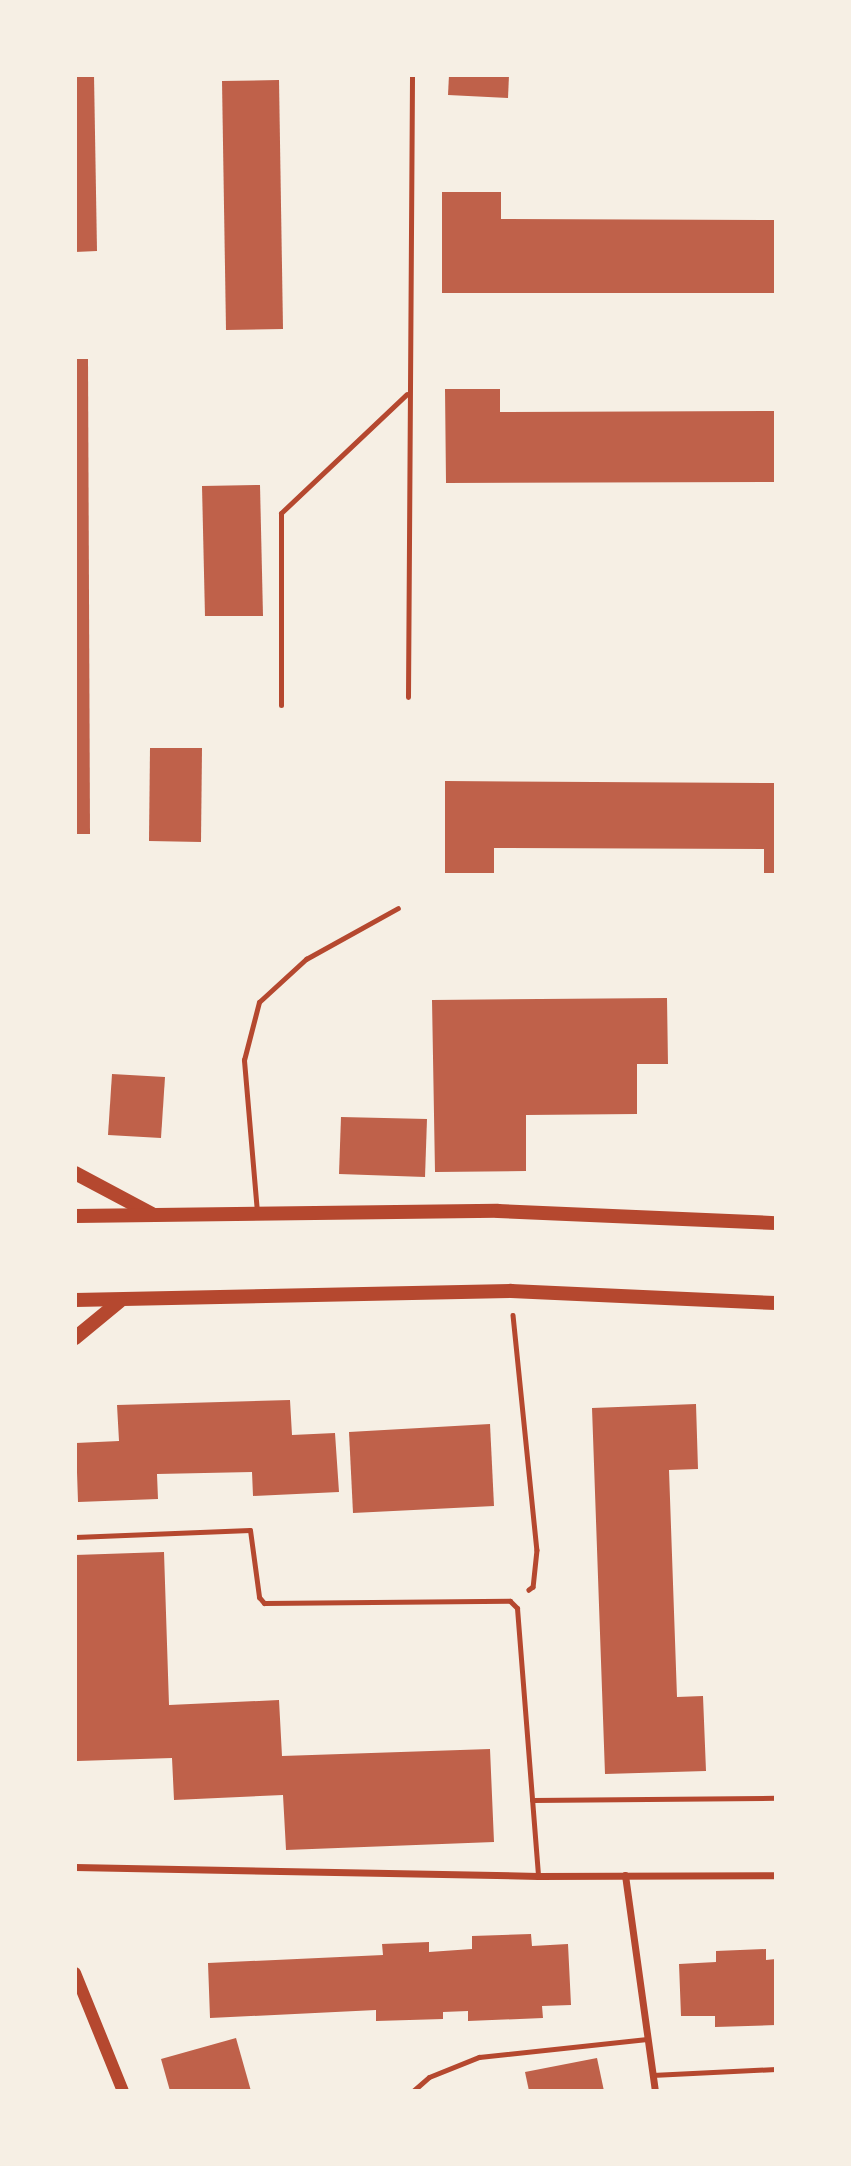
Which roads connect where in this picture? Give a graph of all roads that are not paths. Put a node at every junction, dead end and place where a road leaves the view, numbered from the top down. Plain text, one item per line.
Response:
1 (412, 75) edge
2 (407, 394) junction
3 (408, 696) dead end
4 (281, 705) dead end
5 (398, 908) dead end
6 (75, 1173) edge
7 (257, 1213) junction
8 (153, 1214) junction
9 (75, 1216) edge
10 (776, 1223) edge
11 (75, 1300) edge
12 (121, 1301) junction
13 (776, 1303) edge
14 (75, 1338) edge
15 (75, 1537) edge
16 (776, 1798) edge
17 (532, 1800) junction
18 (75, 1867) edge
19 (625, 1875) junction
20 (776, 1875) edge
21 (538, 1876) junction
22 (75, 1973) edge
23 (647, 2039) junction
24 (776, 2069) edge
25 (652, 2075) junction
26 (123, 2091) edge
27 (413, 2091) edge
28 (654, 2091) edge

1 - 2 lane
2 - 3 lane
2 - 4 lane
5 - 7 lane
6 - 8 main road
7 - 8 main road
7 - 10 main road
8 - 9 main road
11 - 12 main road
12 - 13 main road
12 - 14 main road
15 - 17 lane
16 - 17 lane
17 - 21 lane
18 - 21 street
19 - 20 street
19 - 21 street
19 - 23 street
22 - 26 street
23 - 25 street
23 - 27 lane
24 - 25 lane
25 - 28 street

